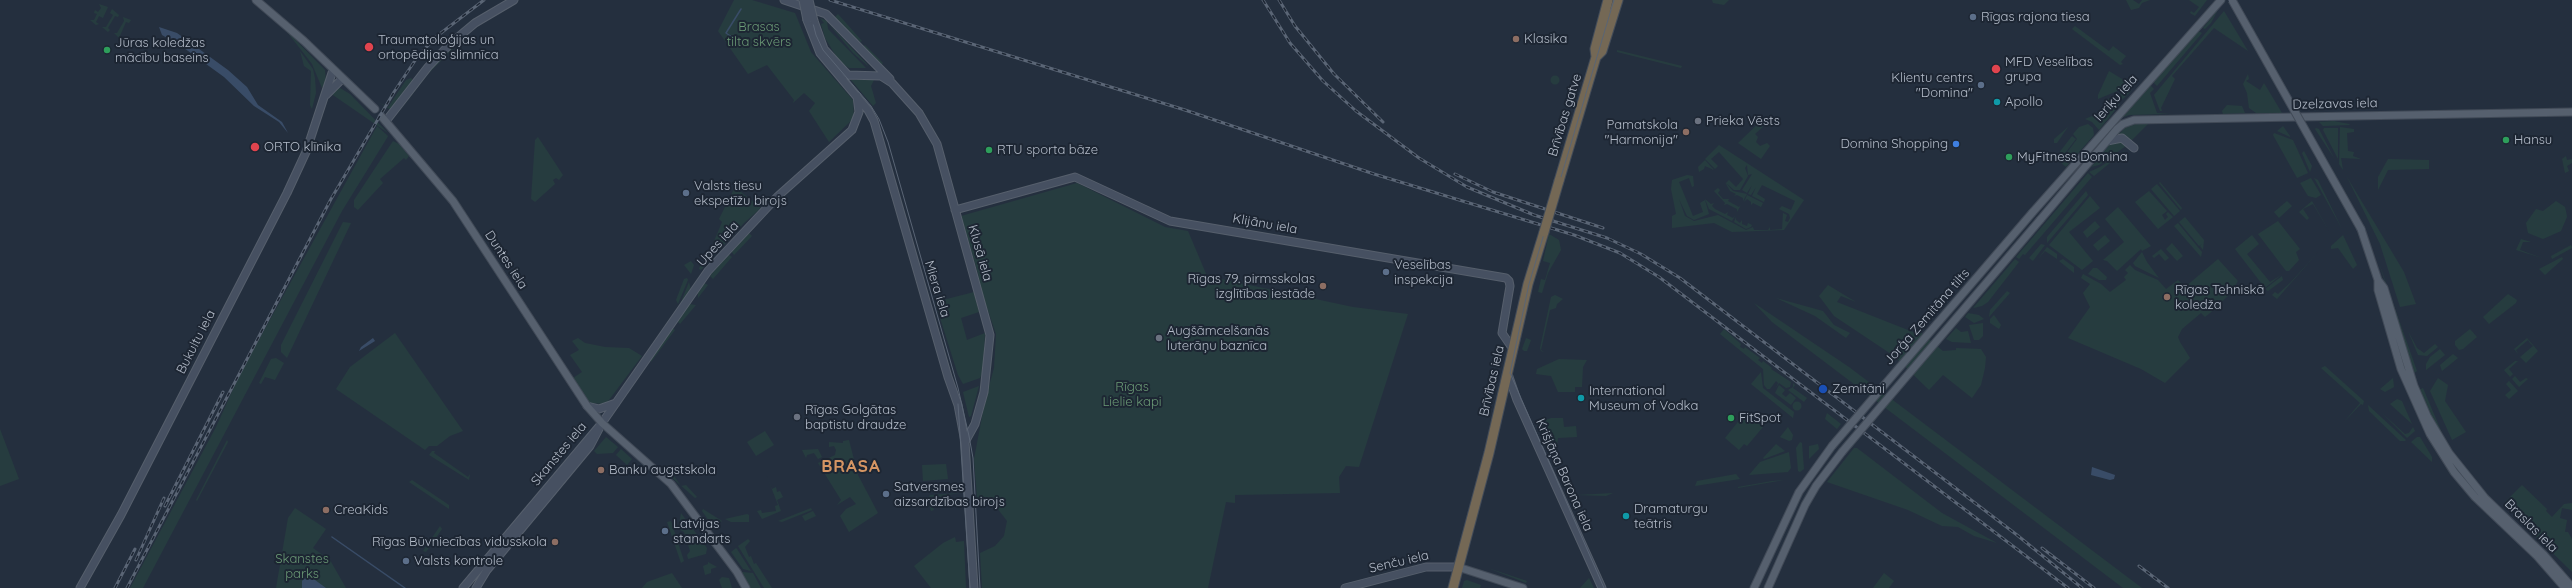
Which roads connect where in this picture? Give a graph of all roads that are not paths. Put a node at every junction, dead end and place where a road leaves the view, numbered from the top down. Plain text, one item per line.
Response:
1 (256, 0) edge
2 (514, 0) edge
3 (784, 0) edge
4 (803, 0) edge
5 (809, 0) edge
6 (1608, 0) edge
7 (1618, 0) edge
8 (2221, 0) edge
9 (2232, 0) edge
10 (811, 21) junction
11 (1596, 57) junction
12 (872, 61) junction
13 (333, 70) junction
14 (848, 75) junction
15 (865, 75) junction
16 (342, 78) junction
17 (892, 83) junction
18 (846, 84) junction
19 (857, 96) junction
20 (321, 101) junction
21 (375, 109) dead end
22 (2572, 112) edge
23 (384, 119) joint
24 (2107, 141) junction
25 (2134, 148) dead end
26 (1559, 181) joint
27 (955, 210) junction
28 (2032, 214) joint
29 (2040, 220) joint
30 (1513, 349) junction
31 (1508, 370) junction
32 (616, 403) junction
33 (587, 406) junction
34 (602, 423) junction
35 (965, 442) junction
36 (2462, 476) junction
37 (1458, 567) junction
38 (1769, 587) edge
39 (2572, 587) edge
40 (80, 588) edge
41 (463, 588) edge
42 (476, 588) edge
43 (746, 588) edge
44 (974, 588) edge
45 (1345, 588) edge
46 (1453, 588) edge
47 (1523, 588) edge
48 (1602, 588) edge
49 (1754, 588) edge
50 (2565, 588) edge

1 - 13 main road
2 - 23 street
3 - 12 street, Klusā iela
4 - 10 street, bridge
5 - 10 street, bridge
6 - 11 highway, Brīvības gatve
7 - 11 highway, Brīvības gatve
8 - 28 main road, Ieriķu iela
9 - 36 main road, bridge
10 - 14 street
10 - 18 street, Miera iela
11 - 26 highway, Brīvības gatve
12 - 15 street
12 - 17 street, Klusā iela
13 - 16 main road
13 - 20 street, Bukultu iela
14 - 15 street, Klusā iela
14 - 18 street
15 - 17 street, Klusā iela
16 - 20 street, Bukultu iela
16 - 21 main road
17 - 27 street, Klusā iela
18 - 19 street, Miera iela
19 - 32 street, Upes iela
19 - 35 street, Miera iela
20 - 40 street, Bukultu iela
22 - 24 main road, Dzelzavas iela
23 - 33 main road, Duntes iela
24 - 25 street
24 - 29 main road, Ieriķu iela
26 - 30 highway, Brīvības iela, bridge
27 - 30 street, Klijānu iela
27 - 35 street, Klusā iela
28 - 49 main road, Jorģa Zemitāna tilts, bridge
29 - 38 main road, Jorģa Zemitāna tilts, bridge
30 - 31 highway, Brīvības iela
31 - 37 highway, Brīvības iela
31 - 48 street, Krišjāņa Barona iela
32 - 33 street
32 - 34 street, Upes iela
33 - 34 main road, Duntes iela
34 - 41 street, Skanstes iela
34 - 42 street, Skanstes iela
34 - 43 main road, Duntes iela
35 - 44 street, Miera iela
36 - 39 main road, Braslas iela
36 - 50 main road, Braslas iela
37 - 45 street, Senču iela
37 - 46 highway, Brīvības iela
37 - 47 main road

